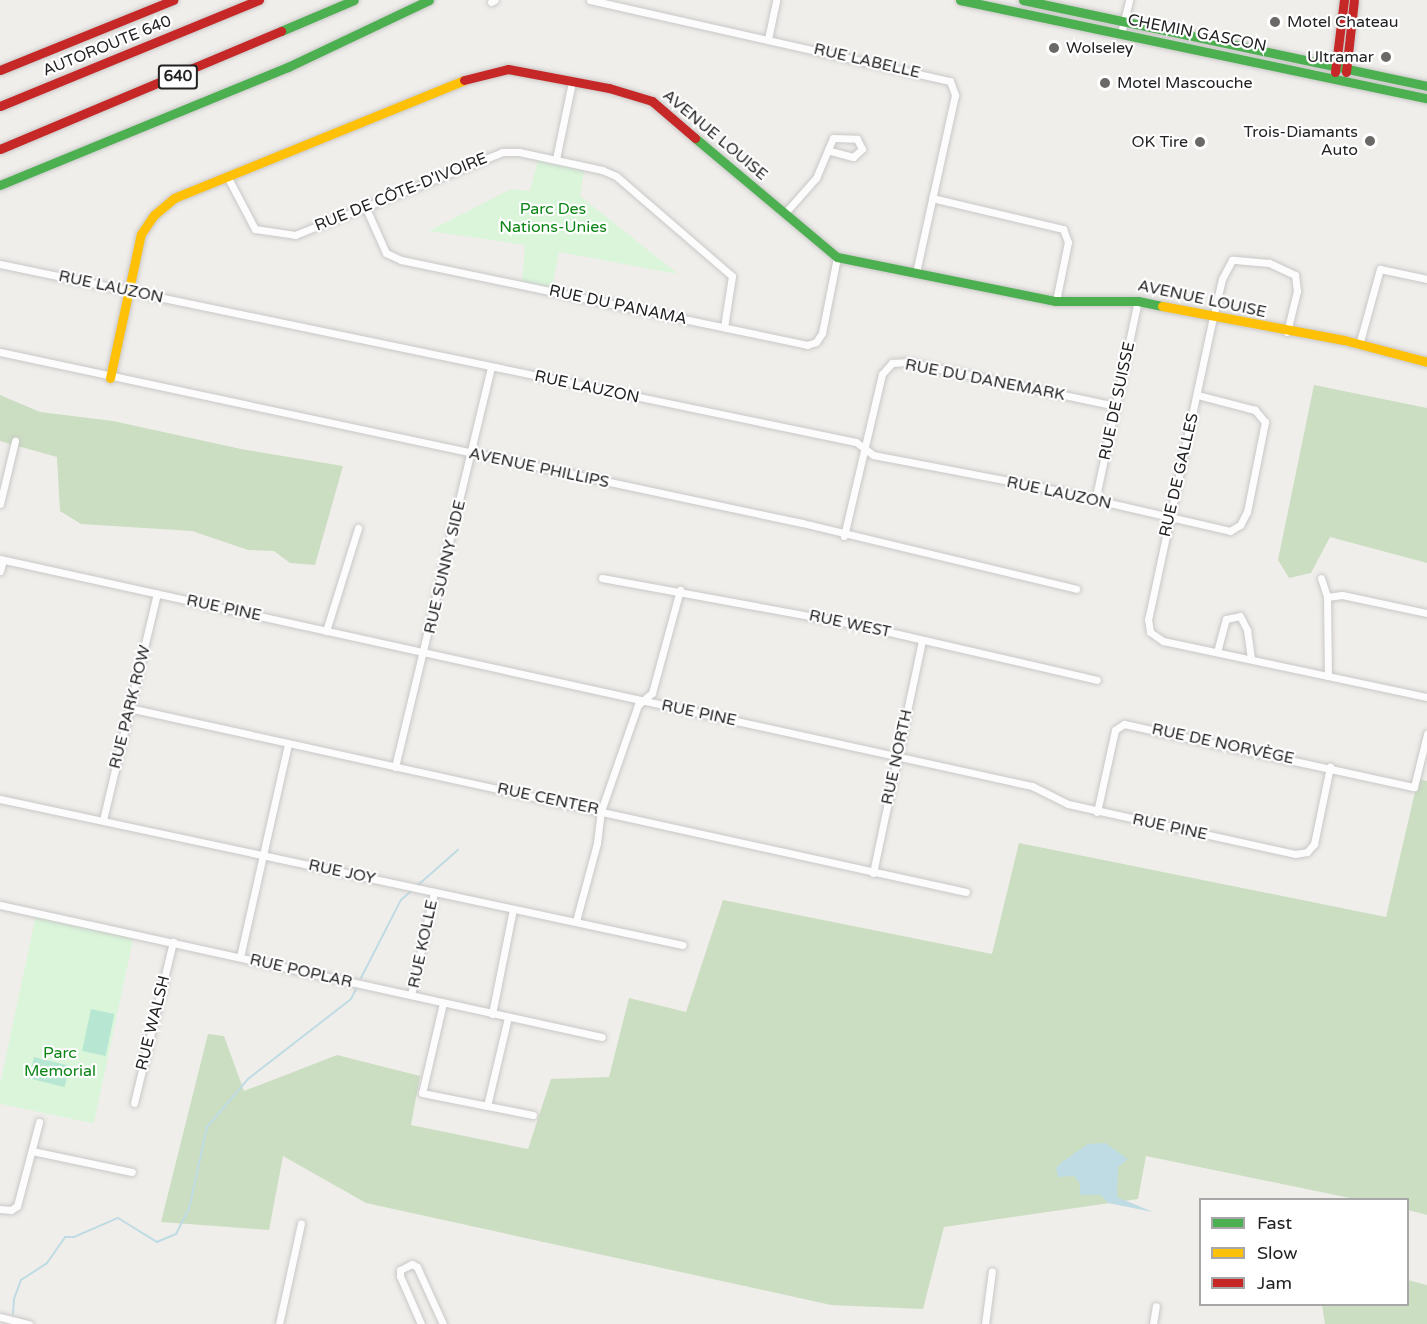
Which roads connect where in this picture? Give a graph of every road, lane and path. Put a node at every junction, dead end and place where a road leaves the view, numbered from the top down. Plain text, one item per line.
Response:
1 (172, 0) edge
2 (259, 0) edge
3 (354, 0) edge
4 (429, 0) edge
5 (776, 0) edge
6 (960, 0) edge
7 (1023, 0) edge
8 (1129, 0) edge
9 (1344, 0) edge
10 (1354, 0) edge
11 (595, 1) edge
12 (1124, 21) junction
13 (1121, 33) junction
14 (768, 39) junction
15 (1336, 66) junction
16 (1346, 68) junction
17 (0, 70) edge
18 (1334, 77) junction
19 (1344, 80) junction
20 (572, 82) junction
21 (1427, 86) edge
22 (1427, 98) edge
23 (0, 106) edge
24 (0, 149) edge
25 (830, 151) dead end
26 (556, 159) junction
27 (227, 176) junction
28 (0, 185) edge
29 (932, 198) junction
30 (365, 206) junction
31 (784, 213) junction
32 (837, 257) junction
33 (0, 264) edge
34 (916, 273) junction
35 (1427, 279) edge
36 (127, 290) junction
37 (1056, 301) junction
38 (1138, 301) junction
39 (1213, 317) junction
40 (724, 327) junction
41 (1287, 332) junction
42 (1359, 345) junction
43 (0, 352) edge
44 (1427, 362) edge
45 (491, 367) junction
46 (110, 378) junction
47 (1198, 395) junction
48 (1116, 406) junction
49 (15, 441) dead end
50 (865, 448) junction
51 (472, 454) junction
52 (1095, 501) junction
53 (0, 504) edge
54 (1169, 518) junction
55 (358, 528) dead end
56 (844, 536) junction
57 (2, 560) edge
58 (0, 571) edge
59 (602, 578) dead end
60 (1321, 578) dead end
61 (1076, 589) dead end
62 (680, 590) junction
63 (158, 594) junction
64 (1327, 597) junction
65 (1427, 613) edge
66 (326, 631) junction
67 (922, 640) junction
68 (425, 652) junction
69 (1217, 652) junction
70 (1251, 659) junction
71 (1328, 676) junction
72 (1097, 680) dead end
73 (1427, 697) edge
74 (644, 701) junction
75 (129, 708) junction
76 (1427, 734) edge
77 (288, 744) junction
78 (897, 756) junction
79 (395, 767) junction
80 (1330, 767) junction
81 (0, 800) edge
82 (601, 811) junction
83 (1097, 812) junction
84 (103, 820) junction
85 (263, 855) junction
86 (873, 873) junction
87 (434, 892) junction
88 (966, 892) dead end
89 (0, 905) edge
90 (513, 909) junction
91 (576, 921) junction
92 (173, 942) junction
93 (683, 945) dead end
94 (240, 957) junction
95 (411, 995) junction
96 (443, 1003) junction
97 (492, 1014) junction
98 (508, 1017) junction
99 (602, 1036) dead end
100 (134, 1103) dead end
101 (487, 1106) junction
102 (533, 1115) dead end
103 (39, 1122) dead end
104 (32, 1151) junction
105 (132, 1172) dead end
106 (0, 1209) edge
107 (301, 1222) dead end
108 (992, 1271) dead end
109 (1156, 1306) dead end
110 (0, 1317) edge
111 (29, 1324) edge
112 (279, 1324) edge
113 (422, 1324) edge
114 (443, 1324) edge
115 (985, 1324) edge
116 (1153, 1324) edge

1 - 17 main road
2 - 23 main road, AUTOROUTE 640 / 640
3 - 24 main road, 640
4 - 28 main road
5 - 14 street
6 - 13 main road, CHEMIN GASCON
7 - 12 main road, CHEMIN GASCON
8 - 12 street
9 - 15 main road
10 - 16 main road
11 - 14 street, RUE LABELLE
12 - 13 street
12 - 15 main road, CHEMIN GASCON
13 - 18 main road, CHEMIN GASCON
14 - 29 street, RUE LABELLE
15 - 16 main road, CHEMIN GASCON
15 - 18 main road
16 - 19 main road
16 - 21 main road, CHEMIN GASCON
18 - 19 main road, CHEMIN GASCON
19 - 22 main road, CHEMIN GASCON
20 - 26 street
20 - 27 main road, AVENUE LOUISE
20 - 31 main road, AVENUE LOUISE
25 - 31 street
26 - 30 street, RUE DE CÔTE-D'IVOIRE
26 - 40 street, RUE DE CÔTE-D'IVOIRE
27 - 30 street, RUE DE CÔTE-D'IVOIRE
27 - 36 main road, AVENUE LOUISE
29 - 34 street, RUE LABELLE
29 - 37 street
30 - 40 street, RUE DU PANAMA
31 - 32 main road, AVENUE LOUISE
32 - 34 main road, AVENUE LOUISE
32 - 40 street, RUE DU PANAMA
33 - 36 street, RUE LAUZON
34 - 37 main road, AVENUE LOUISE
35 - 42 street
36 - 45 street, RUE LAUZON
36 - 46 main road, AVENUE LOUISE
37 - 38 main road, AVENUE LOUISE
38 - 39 main road, AVENUE LOUISE
38 - 48 street, RUE DE SUISSE
39 - 41 main road, AVENUE LOUISE
39 - 41 street, RUE DE GALLES
39 - 47 street, RUE DE GALLES
41 - 42 main road, AVENUE LOUISE
42 - 44 main road, AVENUE LOUISE
43 - 46 street, AVENUE PHILLIPS
45 - 50 street, RUE LAUZON
45 - 51 street, RUE SUNNY SIDE
46 - 51 street, AVENUE PHILLIPS
47 - 54 street, RUE DE GALLES
47 - 54 street, RUE LAUZON
48 - 50 street, RUE DU DANEMARK
48 - 52 street, RUE DE SUISSE
49 - 53 street
50 - 52 street, RUE LAUZON
50 - 56 street, RUE DU DANEMARK
51 - 56 street, AVENUE PHILLIPS
51 - 68 street, RUE SUNNY SIDE
52 - 54 street, RUE LAUZON
54 - 69 street, RUE DE GALLES
55 - 66 street
56 - 61 street, AVENUE PHILLIPS
57 - 58 street
57 - 63 street, RUE PINE
59 - 62 street, RUE WEST
60 - 64 street
62 - 67 street, RUE WEST
62 - 74 street
63 - 66 street, RUE PINE
63 - 75 street, RUE PARK ROW
64 - 65 street
64 - 71 street
66 - 68 street, RUE PINE
67 - 72 street, RUE WEST
67 - 78 street, RUE NORTH
68 - 74 street, RUE PINE
68 - 79 street, RUE SUNNY SIDE
69 - 70 street
69 - 70 street
70 - 71 street
71 - 73 street
74 - 78 street, RUE PINE
74 - 82 street
75 - 77 street, RUE CENTER
75 - 84 street, RUE PARK ROW
76 - 80 street, RUE DE NORVÈGE
77 - 79 street, RUE CENTER
77 - 85 street
78 - 83 street, RUE PINE
78 - 86 street, RUE NORTH
79 - 82 street, RUE CENTER
80 - 83 street, RUE PINE
80 - 83 street, RUE DE NORVÈGE
81 - 84 street, RUE JOY
82 - 86 street, RUE CENTER
82 - 91 street
84 - 85 street, RUE JOY
85 - 87 street, RUE JOY
85 - 94 street
86 - 88 street, RUE CENTER
87 - 90 street, RUE JOY
87 - 95 street, RUE KOLLE
89 - 92 street, RUE POPLAR
90 - 91 street, RUE JOY
90 - 97 street
91 - 93 street, RUE JOY
92 - 94 street, RUE POPLAR
92 - 100 street, RUE WALSH
94 - 95 street, RUE POPLAR
95 - 96 street, RUE POPLAR
96 - 97 street, RUE POPLAR
96 - 101 street, RUE KOLLE
97 - 98 street, RUE POPLAR
98 - 99 street, RUE POPLAR
98 - 101 street
101 - 102 street
103 - 104 street
104 - 105 street
104 - 106 street
107 - 112 street
108 - 115 street
109 - 116 street
110 - 111 street
113 - 114 street

